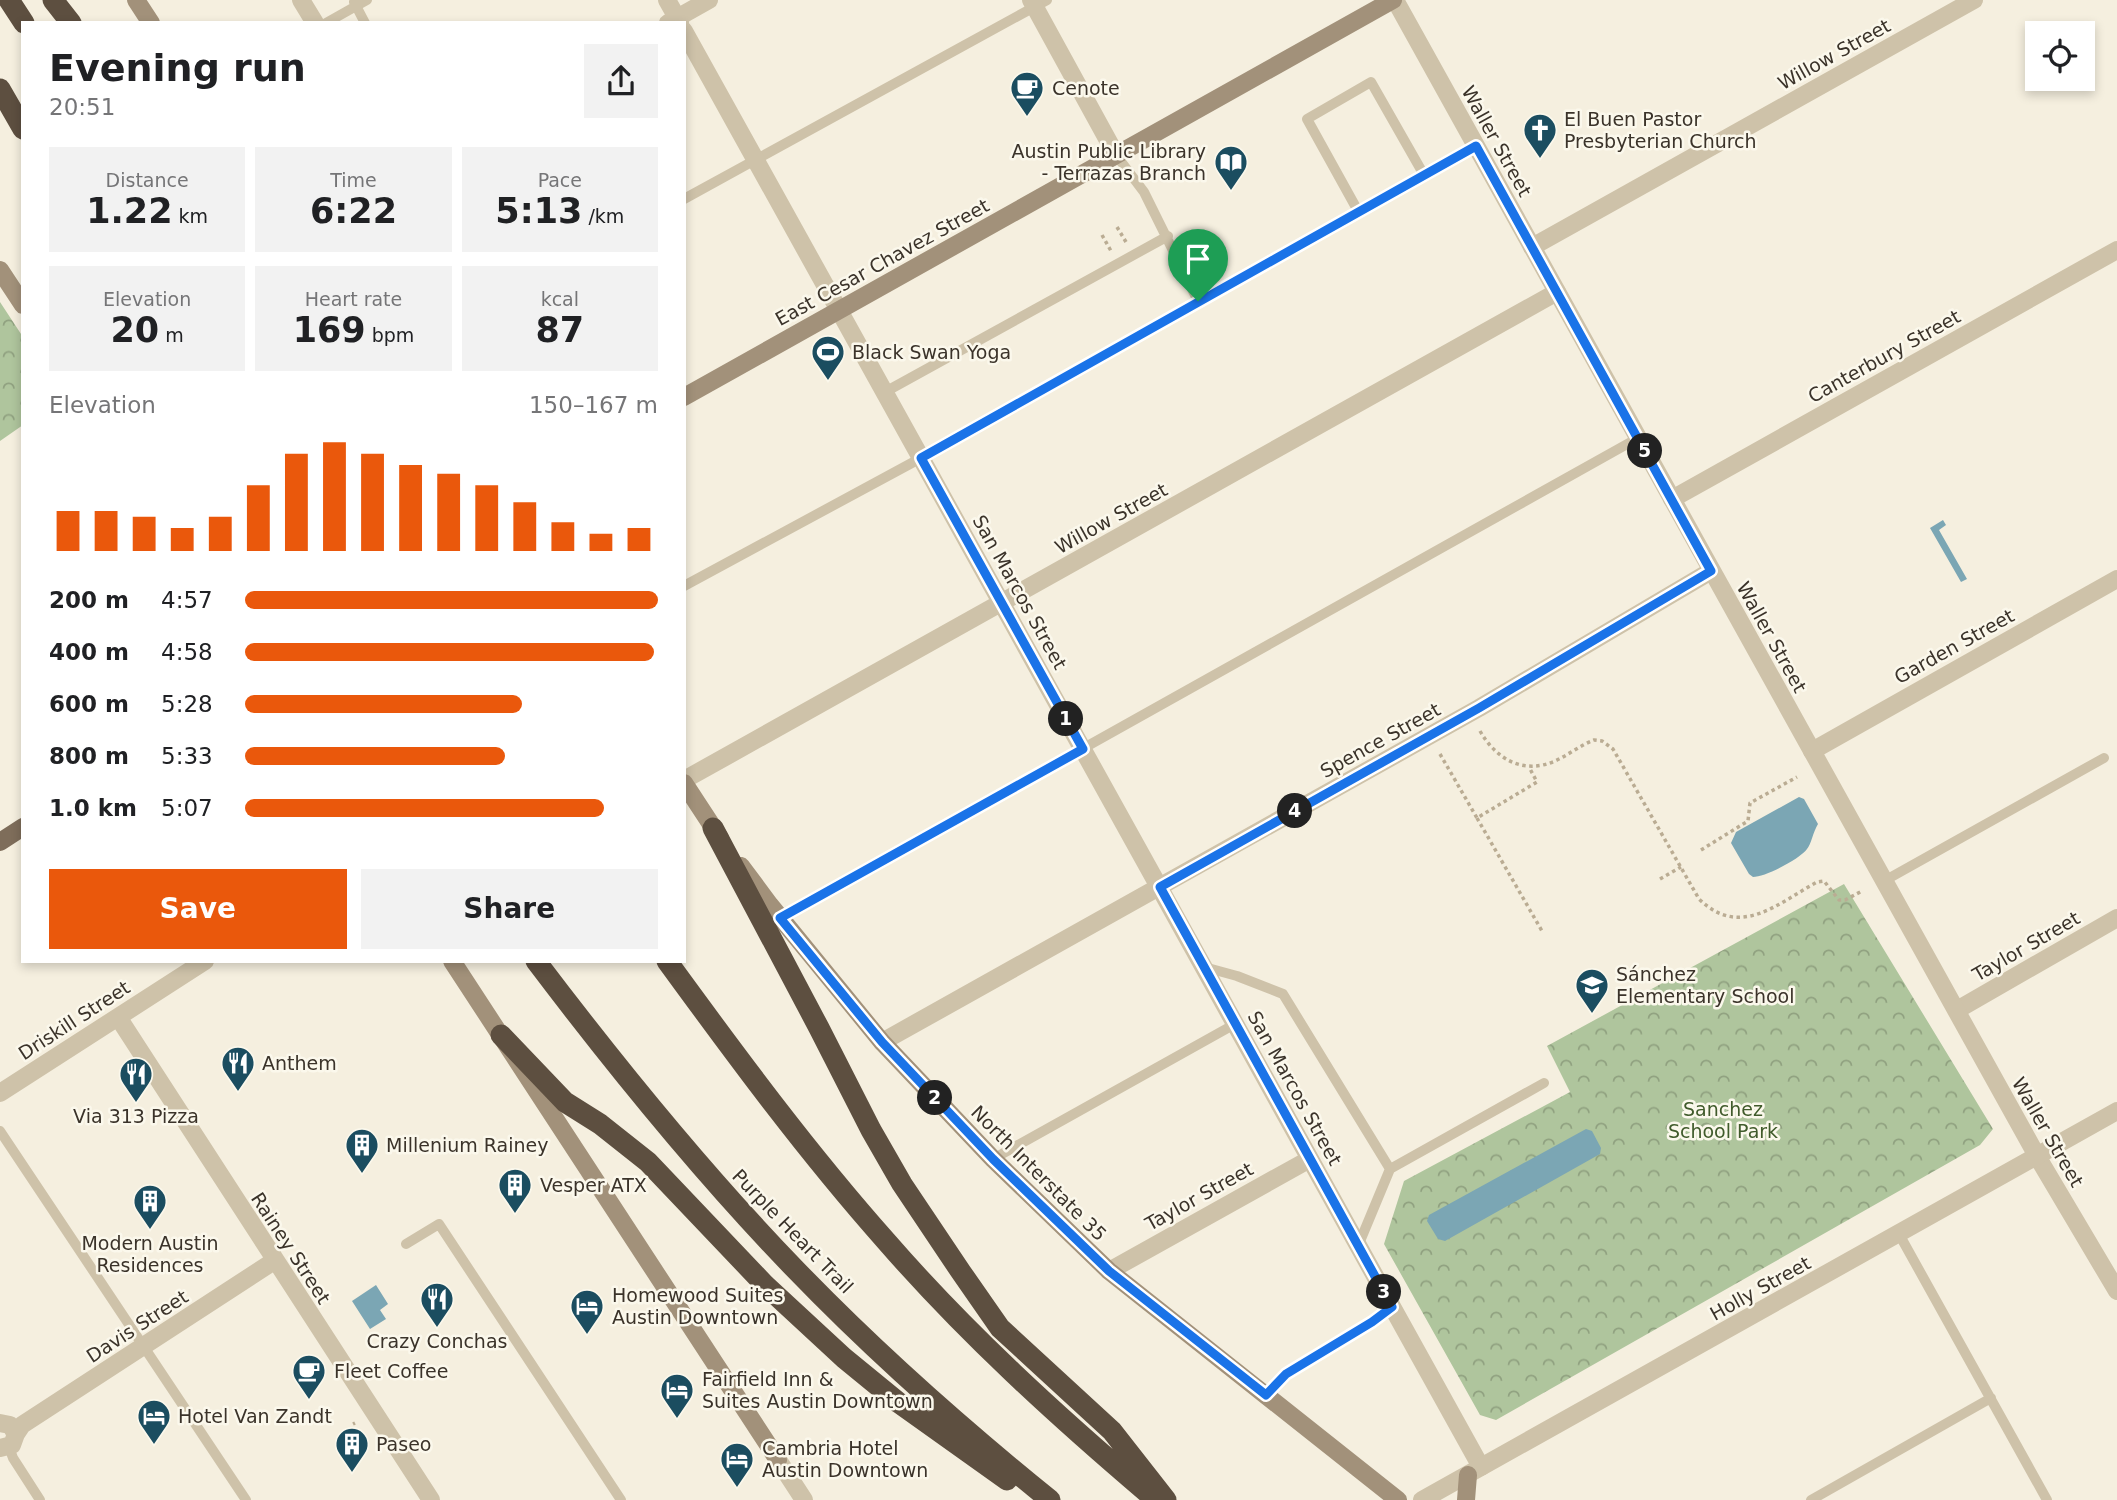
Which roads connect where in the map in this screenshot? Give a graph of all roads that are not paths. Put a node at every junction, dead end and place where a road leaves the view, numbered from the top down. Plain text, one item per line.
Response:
1 (9, 0) edge
2 (53, 0) edge
3 (136, 0) edge
4 (301, 0) edge
5 (366, 0) edge
6 (667, 0) edge
7 (709, 0) edge
8 (1394, 0) edge
9 (1974, 0) edge
10 (1037, 2) edge
11 (354, 3) edge
12 (23, 21) edge
13 (69, 21) edge
14 (150, 21) edge
15 (314, 21) edge
16 (329, 21) edge
17 (364, 21) edge
18 (676, 21) edge
19 (681, 21) edge
20 (686, 39) edge
21 (0, 89) edge
22 (18, 120) edge
23 (1476, 146) junction
24 (1116, 155) junction
25 (757, 160) junction
26 (1424, 175) junction
27 (686, 198) edge
28 (1358, 211) junction
29 (1167, 236) junction
30 (1532, 247) junction
31 (2117, 250) edge
32 (0, 270) edge
33 (1557, 292) junction
34 (1198, 301) junction
35 (21, 302) edge
36 (839, 310) junction
37 (885, 391) junction
38 (686, 396) edge
39 (1638, 438) junction
40 (921, 458) junction
41 (1672, 499) junction
42 (1711, 571) junction
43 (2117, 579) edge
44 (686, 585) edge
45 (1002, 603) junction
46 (1083, 749) junction
47 (1812, 751) junction
48 (2104, 758) dead end
49 (686, 781) edge
50 (686, 785) edge
51 (21, 828) edge
52 (713, 828) junction
53 (0, 842) edge
54 (1884, 881) junction
55 (1160, 887) junction
56 (780, 918) junction
57 (2117, 918) edge
58 (202, 963) edge
59 (453, 963) edge
60 (538, 963) edge
61 (668, 963) edge
62 (1203, 967) junction
63 (1956, 1010) junction
64 (118, 1017) junction
65 (1235, 1024) junction
66 (501, 1035) junction
67 (882, 1042) junction
68 (1544, 1083) dead end
69 (0, 1093) edge
70 (2117, 1111) edge
71 (0, 1131) edge
72 (2037, 1156) junction
73 (1310, 1158) junction
74 (993, 1159) junction
75 (1390, 1170) junction
76 (1899, 1234) junction
77 (406, 1244) dead end
78 (1358, 1246) junction
79 (274, 1261) junction
80 (1109, 1271) junction
81 (2117, 1291) edge
82 (1392, 1307) junction
83 (145, 1346) junction
84 (1266, 1395) junction
85 (1991, 1398) junction
86 (10, 1434) edge
87 (778, 1460) joint
88 (1475, 1471) junction
89 (40, 1500) edge
90 (247, 1500) edge
91 (431, 1500) edge
92 (621, 1500) edge
93 (804, 1500) edge
94 (1035, 1500) edge
95 (1050, 1500) edge
96 (1157, 1500) edge
97 (1166, 1500) edge
98 (1398, 1500) edge
99 (1422, 1500) edge
100 (1465, 1500) edge
101 (1811, 1500) edge
102 (2047, 1500) edge

1 - 12 highway
2 - 13 highway
3 - 14 main road
4 - 15 street
5 - 11 lane
6 - 18 street, San Marcos Street
7 - 19 street
8 - 23 street, Waller Street
8 - 24 main road, East Cesar Chavez Street
9 - 30 street, Willow Street
10 - 24 street
10 - 25 lane
11 - 16 lane
11 - 17 lane
20 - 25 street, San Marcos Street
21 - 22 highway
23 - 26 lane
23 - 30 street, Waller Street
24 - 29 lane
24 - 36 main road, East Cesar Chavez Street
25 - 27 lane
25 - 36 street, San Marcos Street
26 - 28 lane
26 - 28 lane
28 - 34 lane
29 - 34 lane
29 - 37 lane
30 - 33 street, Waller Street
31 - 41 street, Canterbury Street
32 - 35 main road
33 - 39 street, Waller Street
33 - 45 street, Willow Street
34 - 40 lane
36 - 37 street, San Marcos Street
36 - 38 main road, East Cesar Chavez Street
37 - 40 street, San Marcos Street
39 - 41 street, Waller Street
39 - 46 lane
40 - 44 lane
40 - 45 street, San Marcos Street
41 - 42 street, Waller Street
42 - 47 street, Waller Street
42 - 55 street, Spence Street
43 - 47 street, Garden Street
45 - 46 street, San Marcos Street
45 - 49 street, Willow Street
46 - 55 street, San Marcos Street
46 - 56 lane
47 - 54 street, Waller Street
48 - 54 lane
50 - 52 main road, North Interstate 35
51 - 53 main road
52 - 56 main road, North Interstate 35
52 - 97 highway
54 - 63 street, Waller Street
55 - 62 street, San Marcos Street
55 - 67 street, Spence Street
56 - 67 main road, North Interstate 35
57 - 63 street, Taylor Street
58 - 64 street, Driskill Street
59 - 66 main road
60 - 95 highway, Purple Heart Trail
61 - 96 highway
62 - 65 street, San Marcos Street
62 - 75 lane
63 - 72 street, Waller Street
64 - 69 street, Driskill Street
64 - 79 street, Rainey Street
65 - 73 street, San Marcos Street
65 - 74 lane
66 - 87 main road
66 - 94 highway
67 - 74 main road, North Interstate 35
68 - 75 lane
70 - 72 street, Holly Street
71 - 83 lane
72 - 76 street, Holly Street
72 - 81 street, Waller Street
73 - 78 street, San Marcos Street
73 - 80 street, Taylor Street
74 - 80 main road, North Interstate 35
75 - 78 lane
76 - 85 lane
76 - 88 street, Holly Street
77 - 92 lane
78 - 82 street, San Marcos Street
79 - 83 street, Davis Street
79 - 91 street, Rainey Street
80 - 84 main road, North Interstate 35
82 - 84 lane
82 - 88 street, San Marcos Street
83 - 86 street, Davis Street
83 - 90 lane
84 - 98 main road, North Interstate 35
85 - 101 lane
85 - 102 lane
86 - 89 lane
87 - 93 street
88 - 99 street, Holly Street
88 - 100 main road

